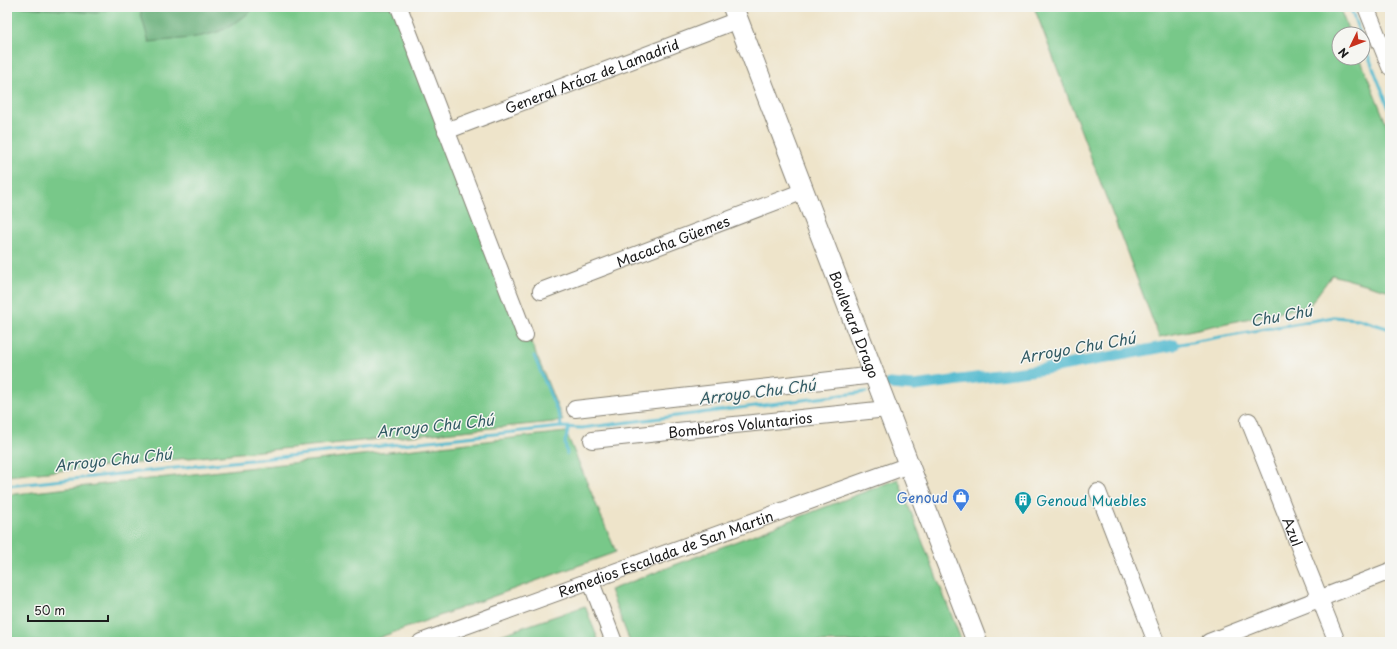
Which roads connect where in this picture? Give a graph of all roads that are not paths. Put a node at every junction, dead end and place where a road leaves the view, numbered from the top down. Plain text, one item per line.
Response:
1 (399, 7) edge
2 (1366, 7) edge
3 (736, 13) edge
4 (1390, 68) edge
5 (446, 130) junction
6 (804, 191) junction
7 (540, 292) dead end
8 (526, 334) dead end
9 (875, 376) junction
10 (885, 404) junction
11 (575, 408) dead end
12 (1249, 421) dead end
13 (592, 440) dead end
14 (909, 465) junction
15 (1098, 492) dead end
16 (1390, 571) edge
17 (591, 582) junction
18 (1320, 598) junction
19 (421, 642) edge
20 (614, 642) edge
21 (977, 642) edge
22 (1156, 642) edge
23 (1209, 642) edge
24 (1337, 642) edge

1 - 5 street
2 - 4 street
3 - 5 street, General Aráoz de Lamadrid
3 - 6 main road, Boulevard Drago
5 - 8 street
6 - 7 street, Macacha Güemes
6 - 9 main road, Boulevard Drago
9 - 10 main road, Boulevard Drago
9 - 11 street
10 - 13 street, Bomberos Voluntarios
10 - 14 main road, Boulevard Drago
12 - 18 street, Azul
14 - 17 street, Remedios Escalada de San Martin
14 - 21 main road, Boulevard Drago
15 - 22 street
16 - 18 street
17 - 19 street, Remedios Escalada de San Martin
17 - 20 street
18 - 23 street
18 - 24 street, Azul

